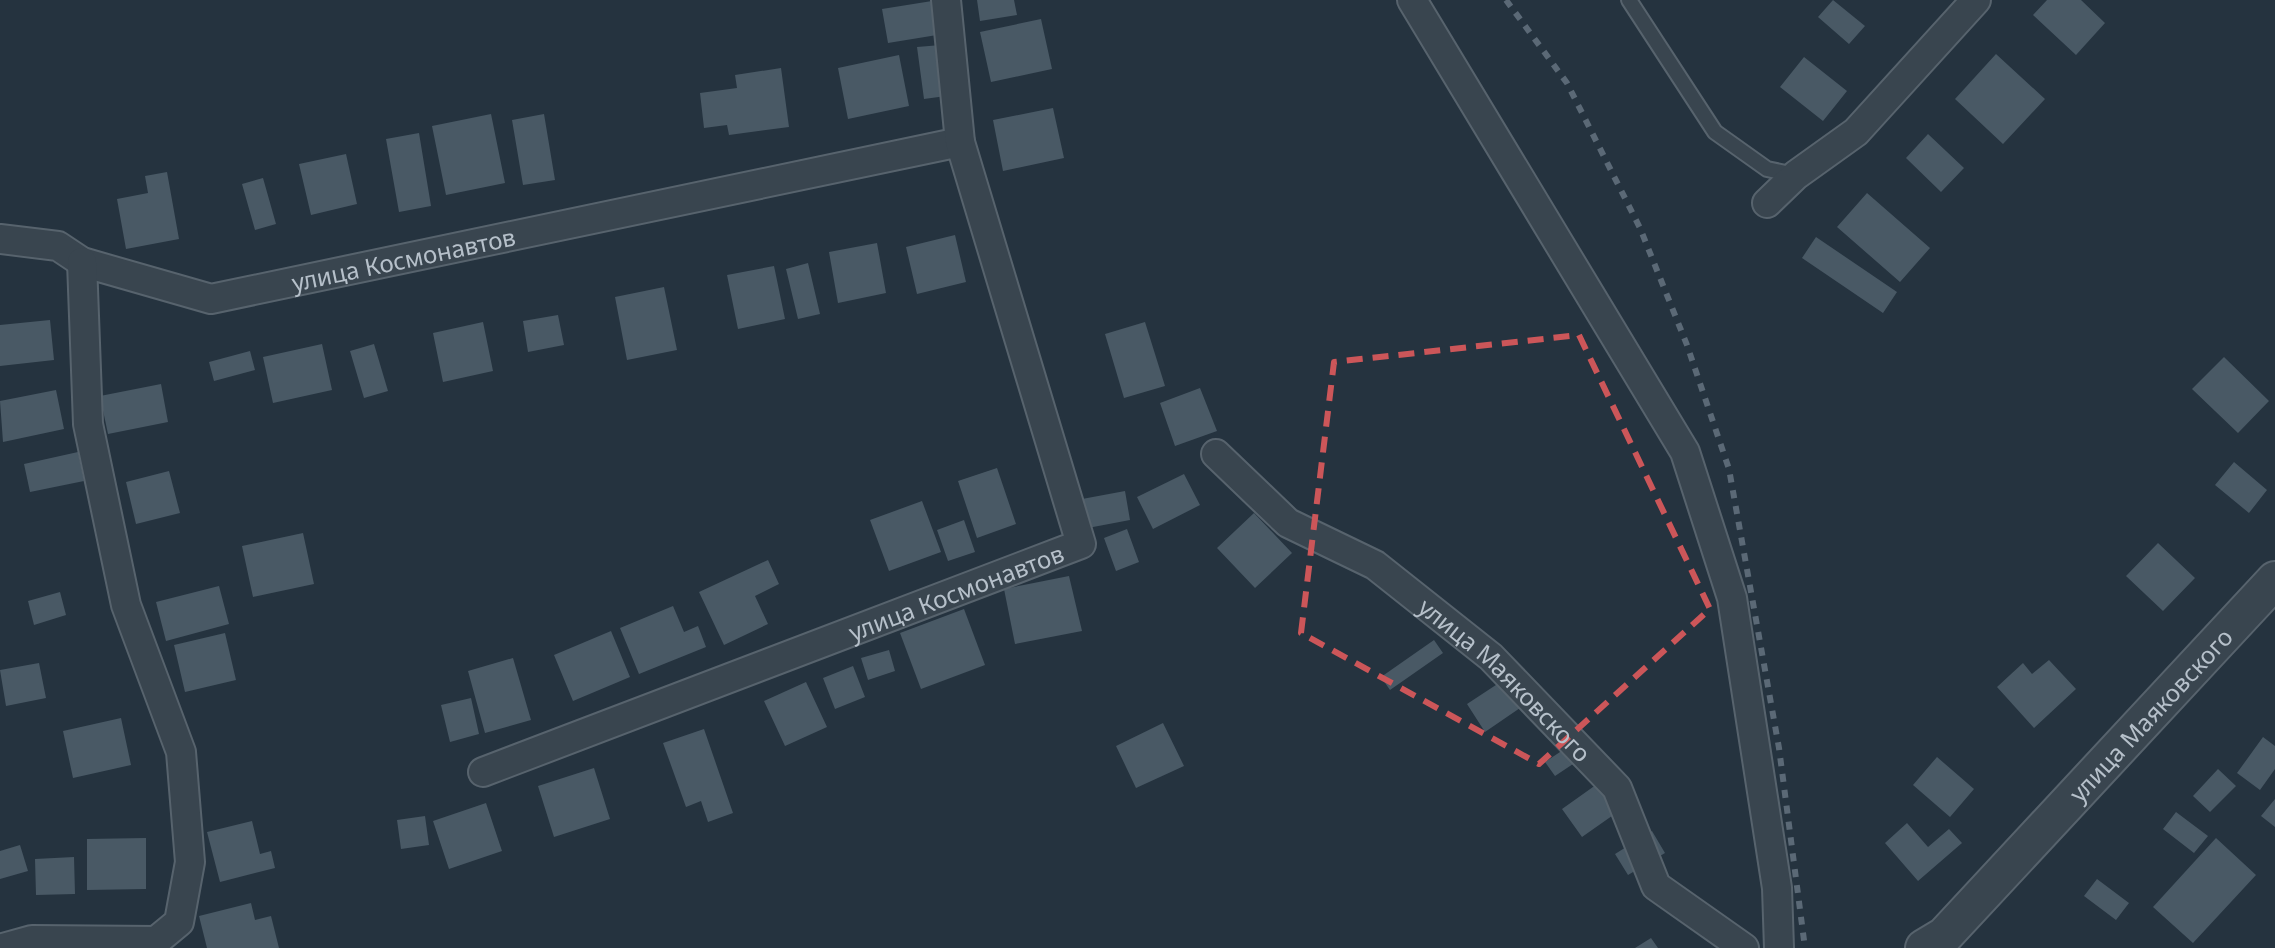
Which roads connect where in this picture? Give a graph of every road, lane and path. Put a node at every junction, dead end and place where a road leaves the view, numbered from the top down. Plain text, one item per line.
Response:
1 (946, 0) edge
2 (1412, 0) edge
3 (1629, 0) edge
4 (1976, 0) edge
5 (960, 142) junction
6 (1796, 175) junction
7 (1767, 203) dead end
8 (0, 239) edge
9 (82, 262) junction
10 (1216, 454) dead end
11 (2275, 580) edge
12 (483, 772) dead end
13 (1936, 944) edge
14 (3, 948) edge
15 (1744, 948) edge
16 (1779, 948) edge

1 - 5 street, улица Космонавтов
2 - 16 street
3 - 6 lane
4 - 6 street
5 - 9 street, улица Космонавтов
5 - 12 street, улица Космонавтов
6 - 7 street
8 - 9 street, улица Космонавтов
9 - 14 street
10 - 15 street, улица Маяковского
11 - 13 street, улица Маяковского

